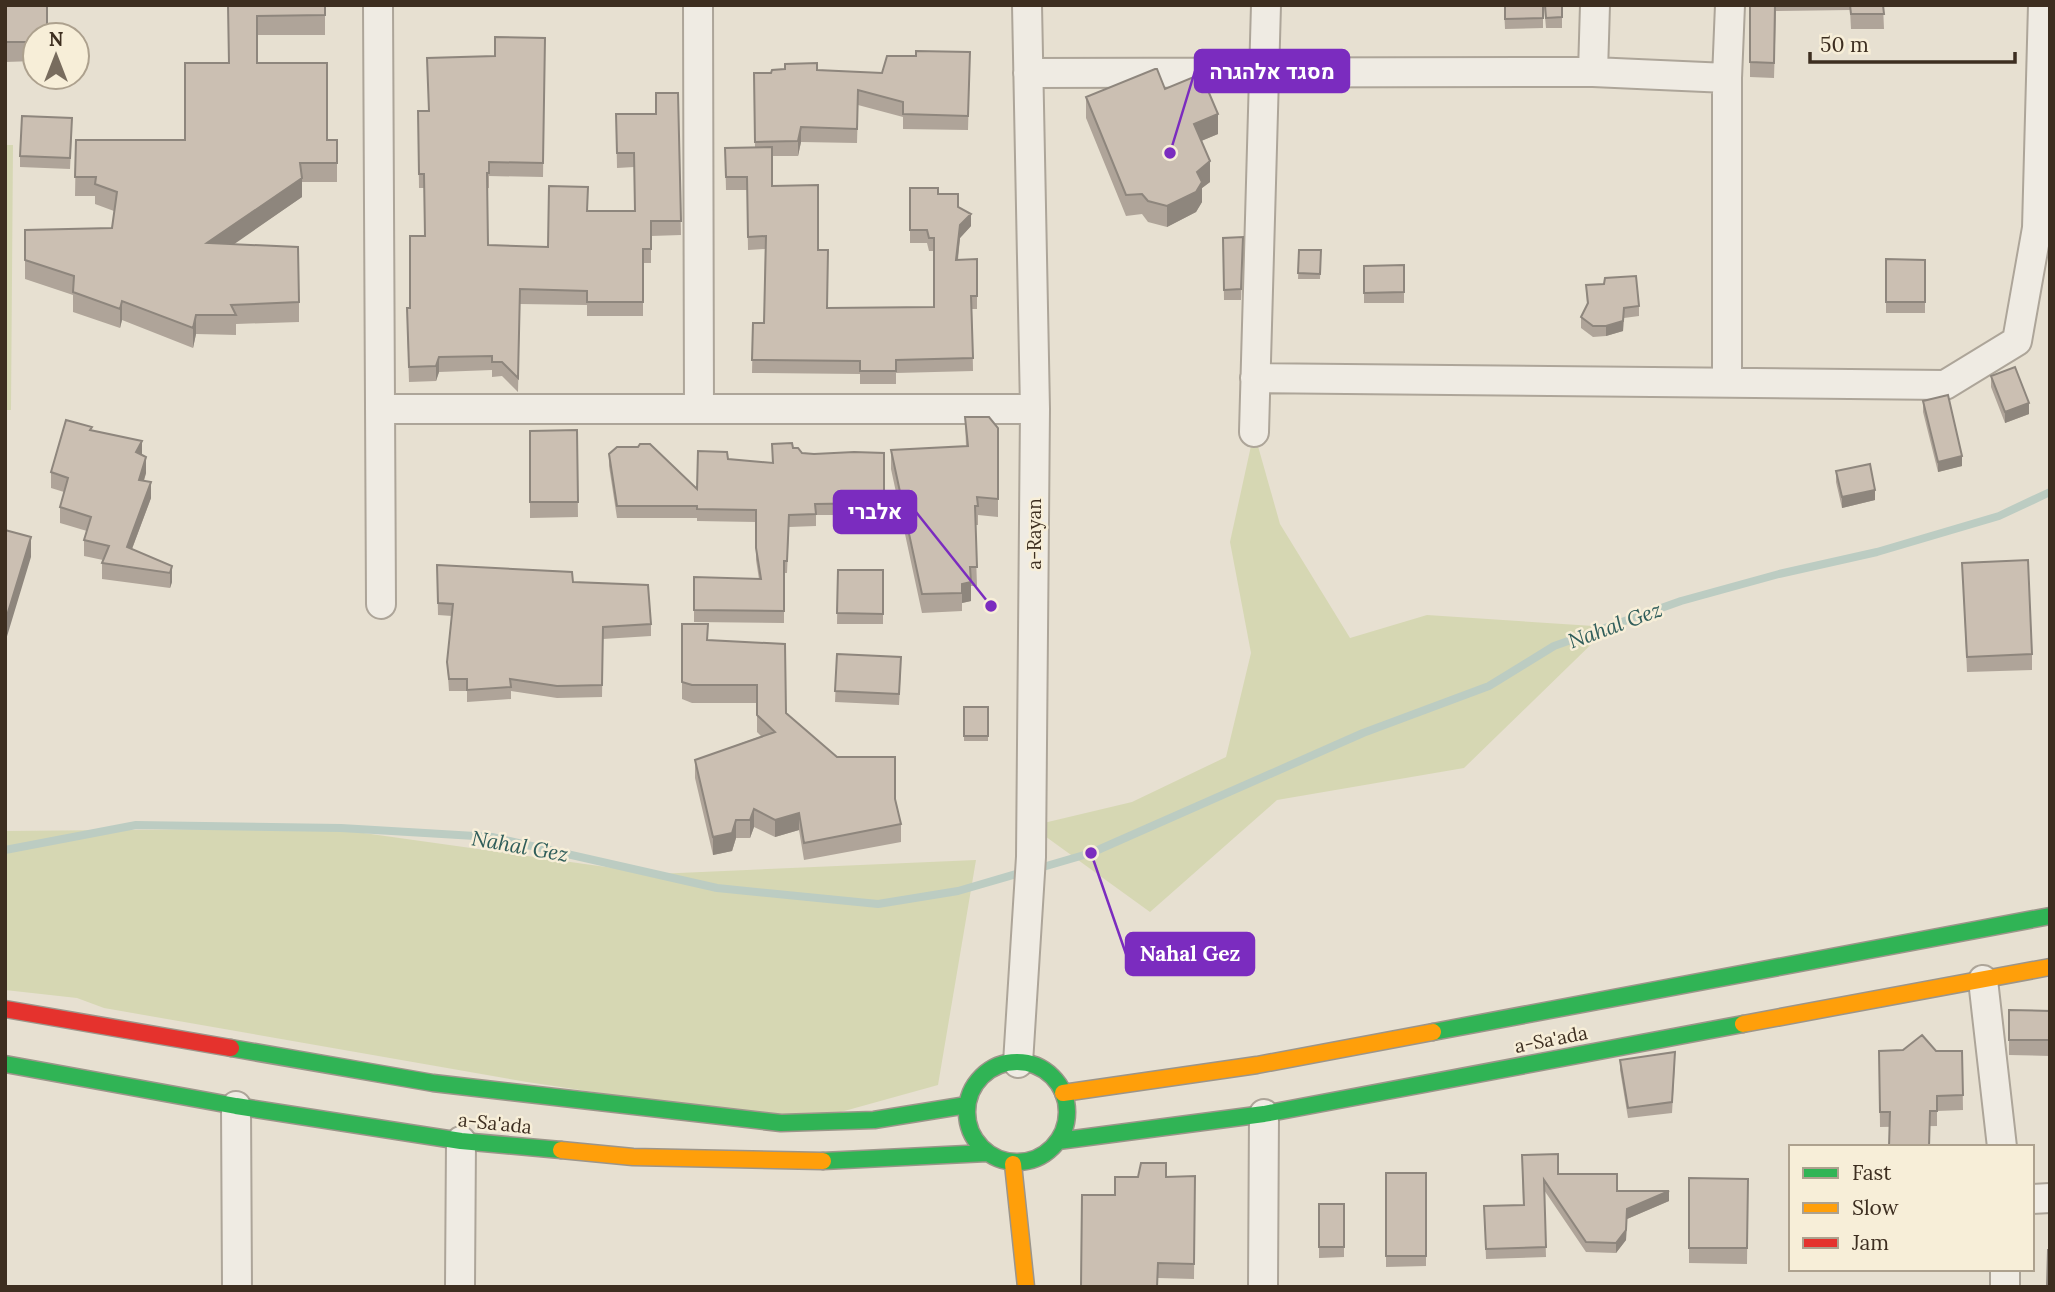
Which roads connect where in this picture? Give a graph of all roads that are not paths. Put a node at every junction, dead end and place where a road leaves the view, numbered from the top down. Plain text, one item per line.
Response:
1 (378, 5) edge
2 (698, 5) edge
3 (1027, 5) edge
4 (1266, 5) edge
5 (1595, 5) edge
6 (1730, 5) edge
7 (2043, 5) edge
8 (1264, 72) junction
9 (1593, 72) junction
10 (1028, 73) junction
11 (1727, 78) junction
12 (1255, 378) junction
13 (1727, 382) junction
14 (380, 409) junction
15 (699, 409) junction
16 (1035, 409) junction
17 (1254, 432) dead end
18 (381, 604) dead end
19 (2050, 916) edge
20 (2050, 967) edge
21 (1983, 980) junction
22 (5, 1009) edge
23 (1018, 1063) junction
24 (5, 1064) edge
25 (1063, 1093) junction
26 (967, 1105) junction
27 (236, 1106) junction
28 (1264, 1114) junction
29 (461, 1141) junction
30 (1058, 1141) junction
31 (2002, 1145) edge
32 (987, 1153) junction
33 (1013, 1164) junction
34 (237, 1287) edge
35 (460, 1287) edge
36 (1026, 1287) edge
37 (1263, 1287) edge

1 - 14 street
2 - 15 street
3 - 10 street, a-Rayan
4 - 8 street
5 - 9 street
6 - 11 street
7 - 13 street
8 - 9 street
8 - 10 street
8 - 12 street
9 - 11 street
10 - 16 street, a-Rayan
11 - 13 street
12 - 13 street
12 - 17 street
14 - 15 street
14 - 18 street
15 - 16 street
16 - 23 street, a-Rayan
19 - 25 street, a-Sa'ada
20 - 21 street, a-Sa'ada
21 - 28 street, a-Sa'ada
21 - 31 street
22 - 26 street, a-Sa'ada
23 - 25 street
23 - 26 street
24 - 27 street, a-Sa'ada
25 - 30 street
26 - 32 street
27 - 29 street, a-Sa'ada
27 - 34 street
28 - 30 street, a-Sa'ada
28 - 37 street
29 - 32 street, a-Sa'ada
29 - 35 street
30 - 33 street
32 - 33 street
33 - 36 street

